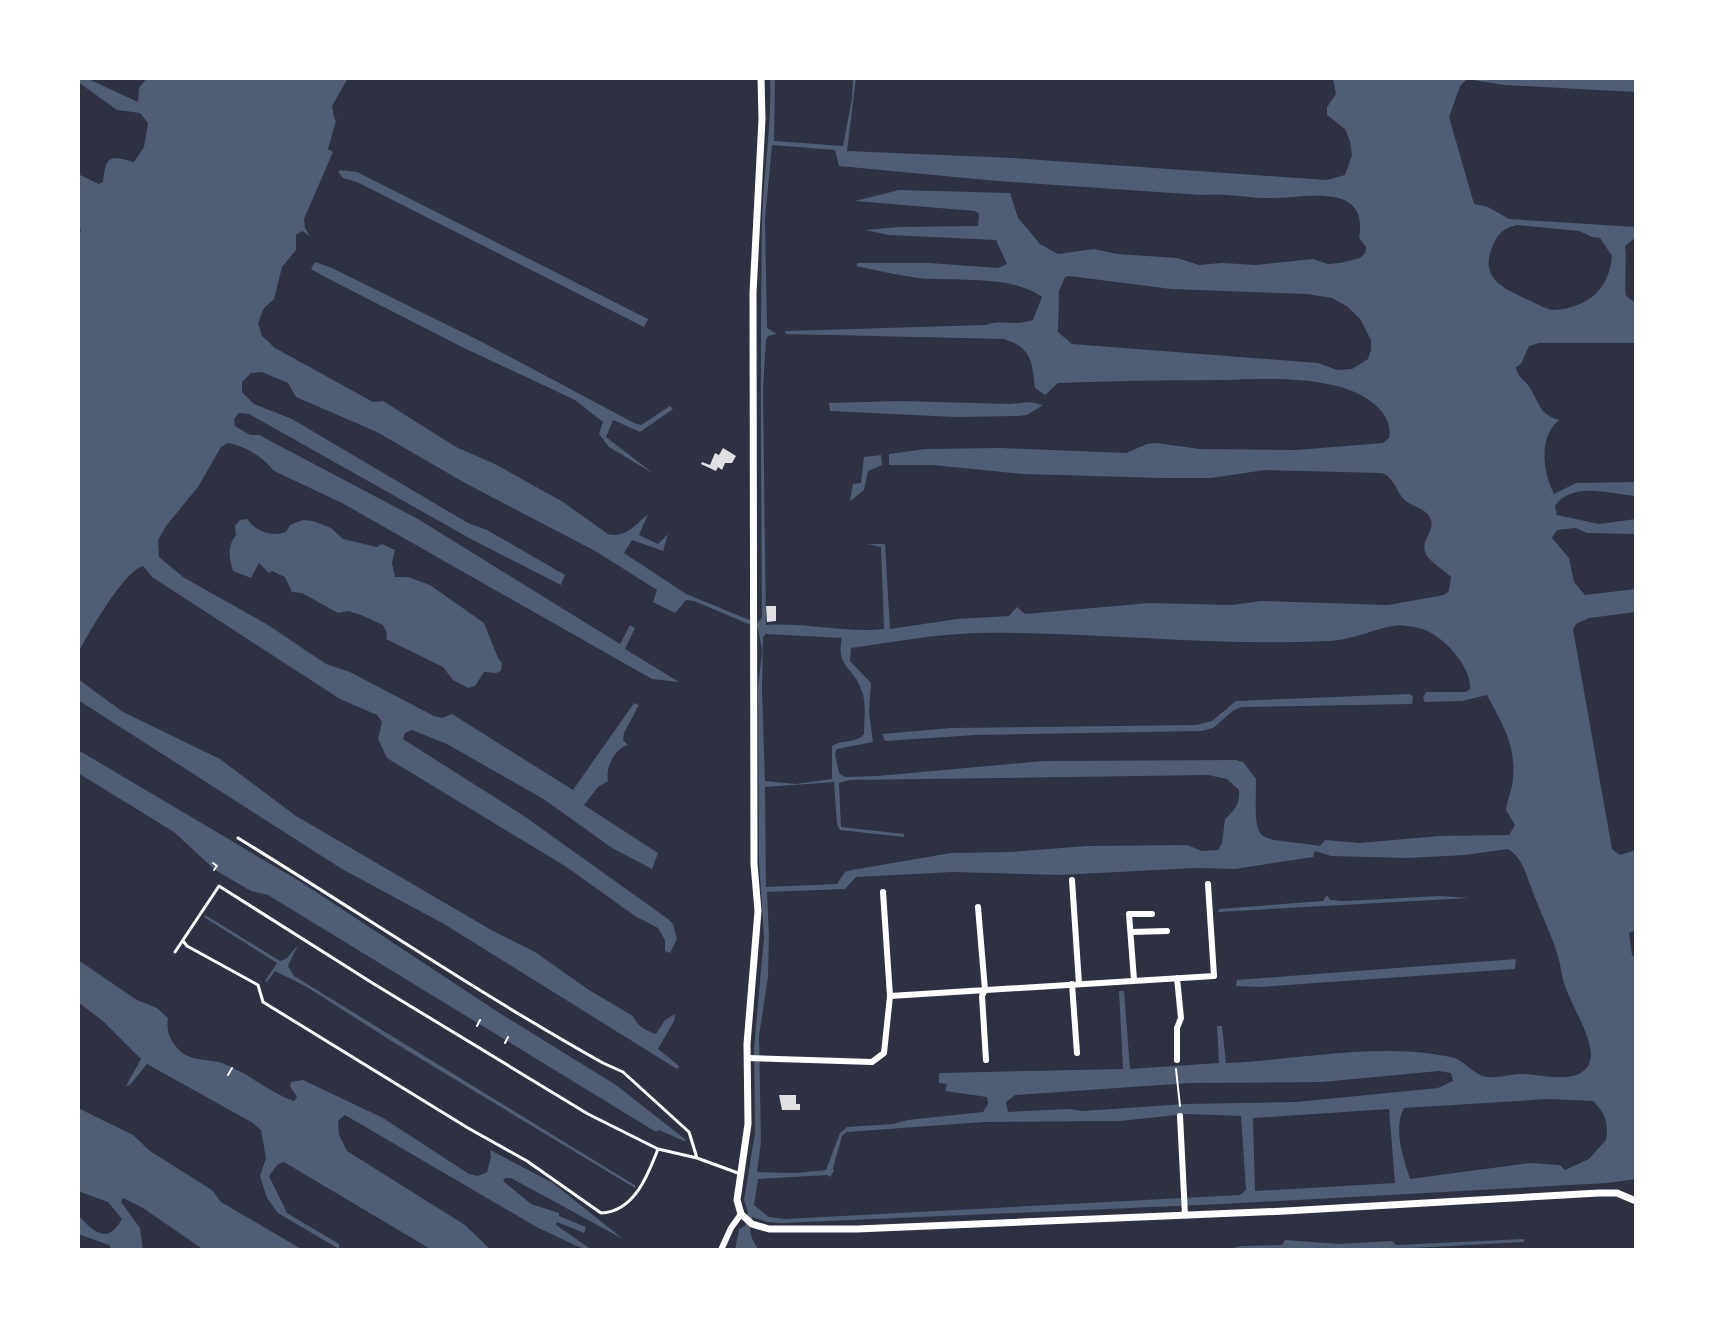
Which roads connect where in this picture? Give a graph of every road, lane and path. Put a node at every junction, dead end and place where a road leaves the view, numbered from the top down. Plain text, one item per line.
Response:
1 (761, 78) edge
2 (238, 838) dead end
3 (213, 863) dead end
4 (214, 870) dead end
5 (1072, 880) dead end
6 (1208, 884) dead end
7 (883, 892) dead end
8 (978, 907) dead end
9 (1152, 914) dead end
10 (1167, 931) dead end
11 (1131, 932) junction
12 (183, 940) junction
13 (175, 952) dead end
14 (1177, 978) junction
15 (1134, 980) junction
16 (1076, 984) junction
17 (985, 990) junction
18 (890, 996) junction
19 (480, 1020) dead end
20 (477, 1026) dead end
21 (508, 1037) dead end
22 (505, 1043) dead end
23 (1077, 1053) dead end
24 (750, 1058) junction
25 (986, 1060) dead end
26 (1176, 1062) joint
27 (232, 1068) dead end
28 (228, 1075) dead end
29 (1179, 1103) dead end
30 (1180, 1116) dead end
31 (658, 1149) junction
32 (697, 1158) junction
33 (741, 1174) junction
34 (1636, 1201) edge
35 (1184, 1211) junction
36 (746, 1219) junction
37 (721, 1250) edge

1 - 24 street
2 - 32 lane
3 - 4 path
5 - 16 street
6 - 14 street
7 - 18 street
8 - 17 street
9 - 11 street
10 - 11 street
11 - 15 street
12 - 13 lane
12 - 31 lane
12 - 31 lane
14 - 15 street
14 - 26 street
15 - 16 street
16 - 17 street
16 - 23 street
17 - 18 street
17 - 25 street
18 - 24 street
19 - 20 path
21 - 22 path
24 - 33 street
26 - 29 path
27 - 28 path
30 - 35 street
31 - 32 lane
32 - 33 lane
33 - 36 street
34 - 35 street
35 - 36 street
36 - 37 street

